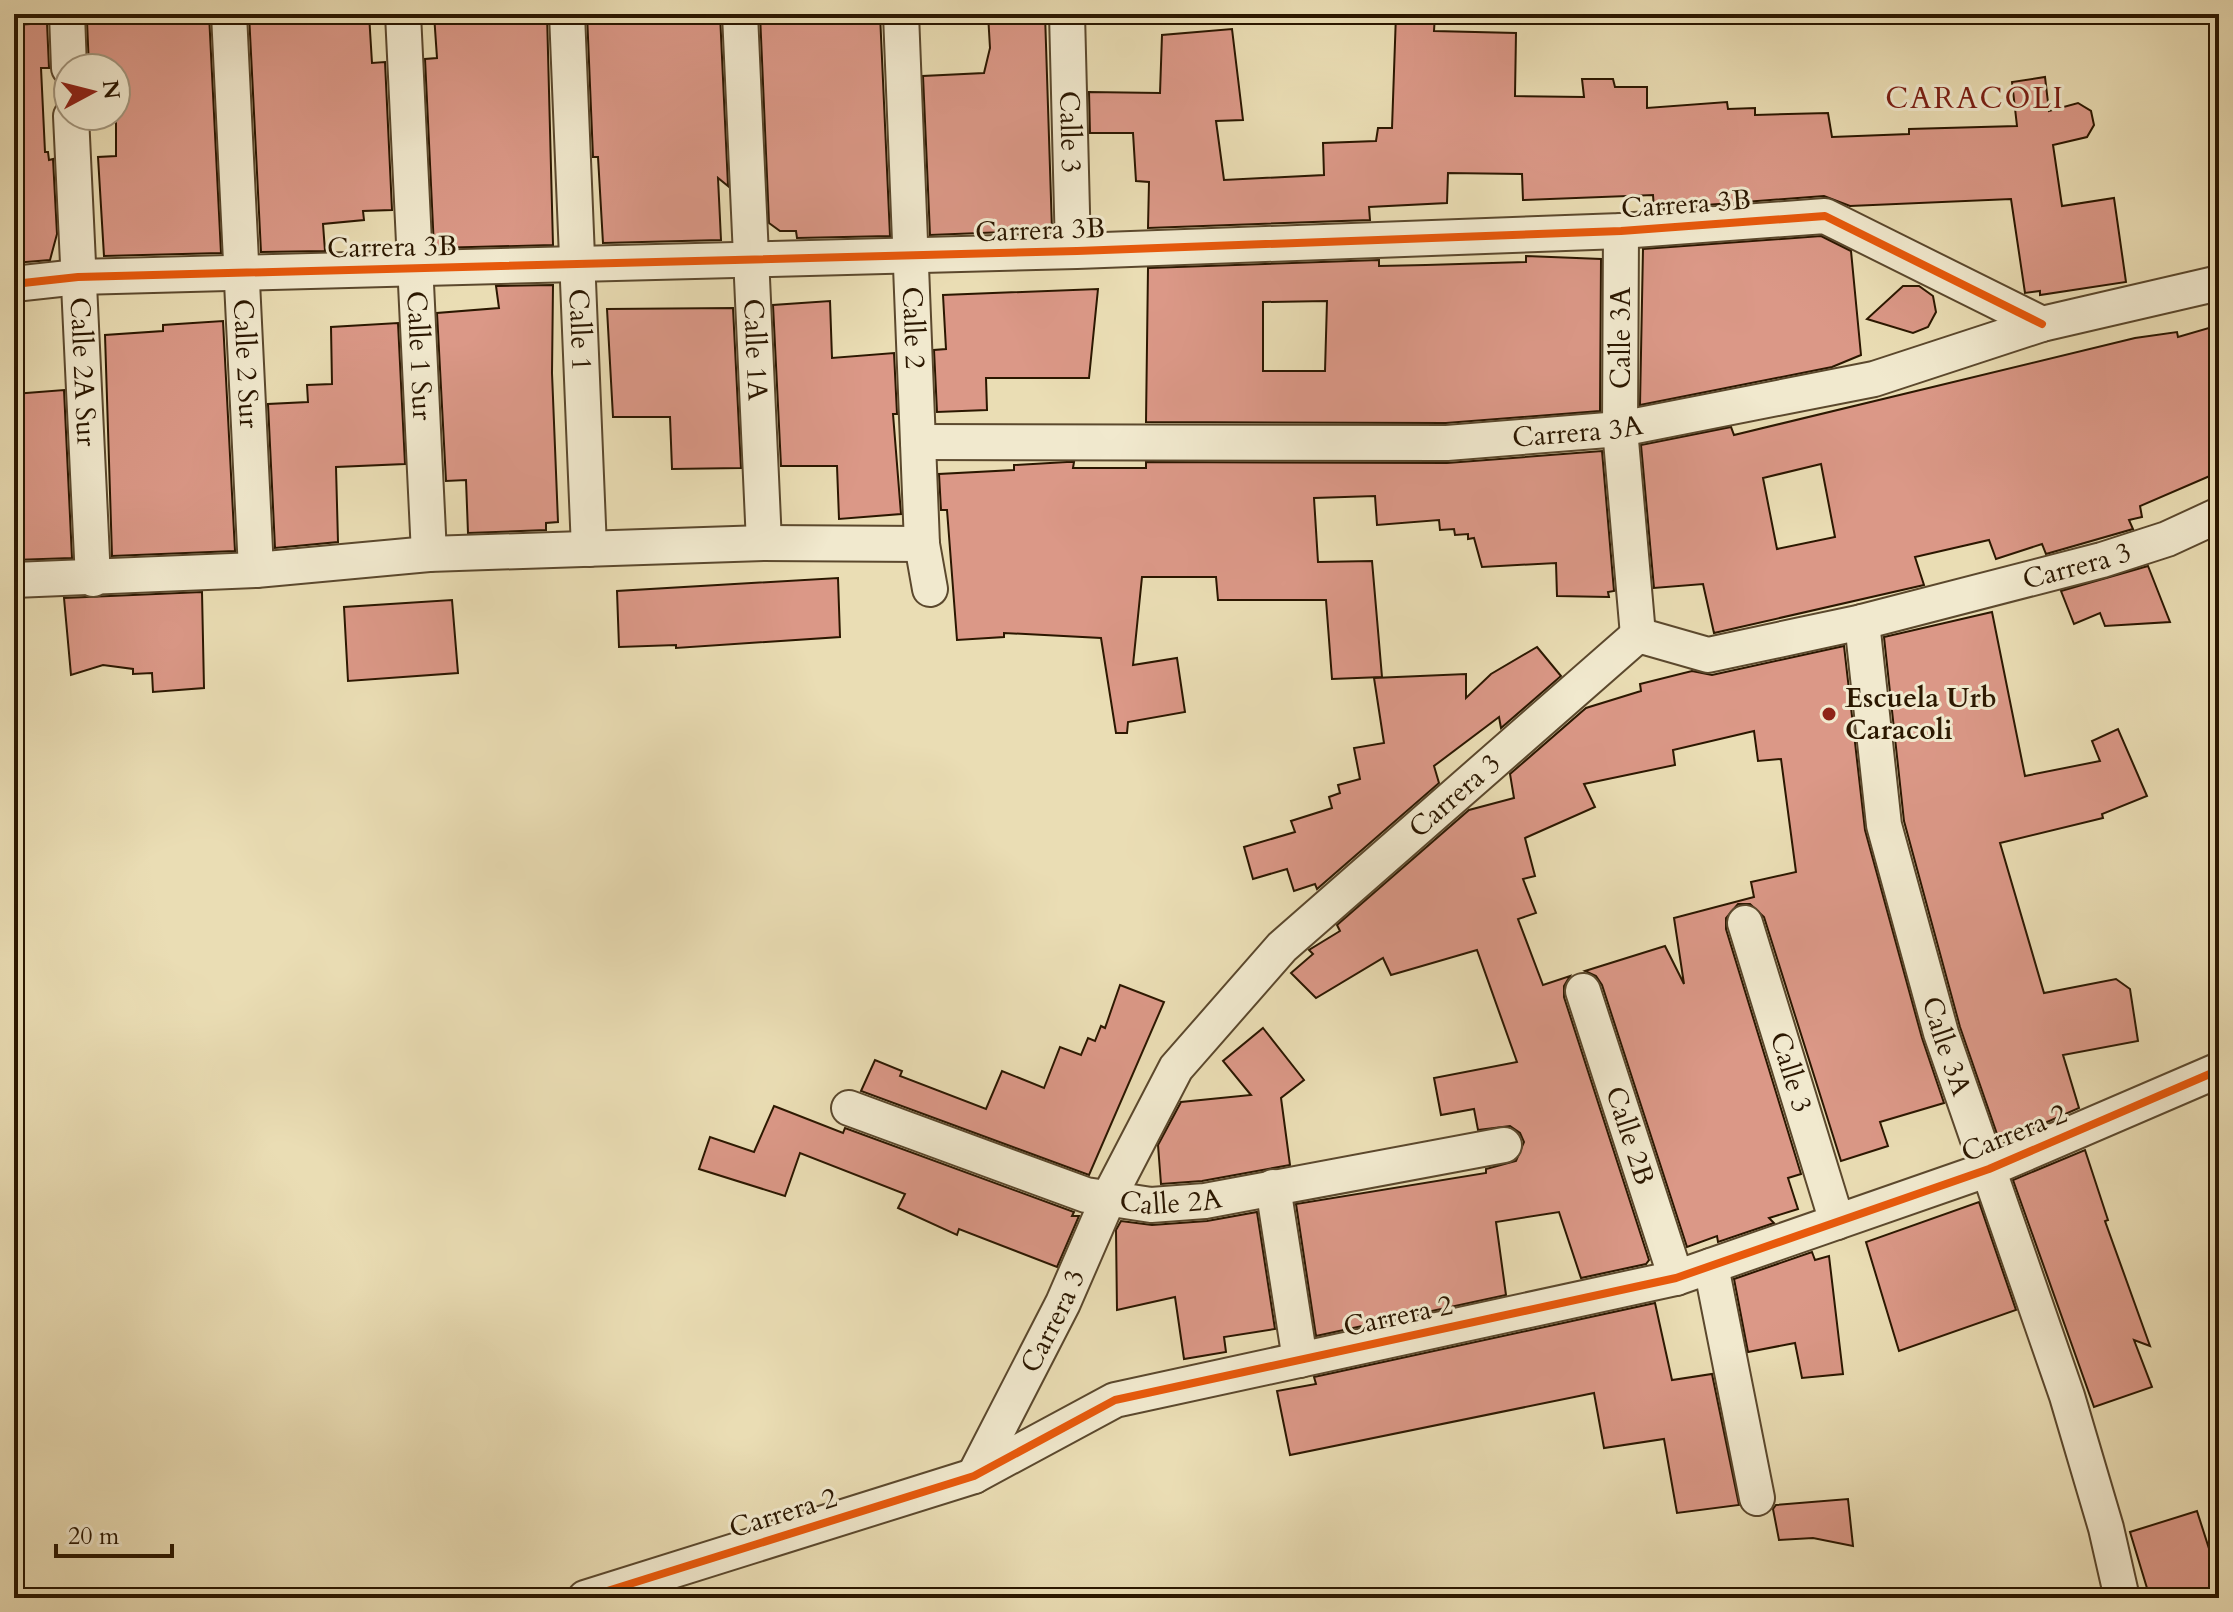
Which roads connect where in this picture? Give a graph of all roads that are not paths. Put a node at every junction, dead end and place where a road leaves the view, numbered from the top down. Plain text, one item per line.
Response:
1 (67, 14) edge
2 (229, 14) edge
3 (403, 14) edge
4 (567, 14) edge
5 (740, 14) edge
6 (901, 14) edge
7 (1067, 14) edge
8 (68, 52) edge
9 (72, 132) edge
10 (1621, 231) junction
11 (1073, 251) junction
12 (911, 256) junction
13 (751, 260) junction
14 (578, 264) junction
15 (415, 268) junction
16 (243, 273) junction
17 (78, 277) junction
18 (2219, 283) edge
19 (14, 284) edge
20 (2042, 324) junction
21 (1620, 429) junction
22 (918, 442) junction
23 (2219, 515) edge
24 (764, 543) junction
25 (922, 544) junction
26 (589, 549) junction
27 (429, 554) junction
28 (256, 570) junction
29 (93, 579) junction
30 (14, 580) edge
31 (930, 589) dead end
32 (1862, 622) junction
33 (1638, 635) junction
34 (1745, 923) dead end
35 (1583, 991) dead end
36 (2219, 1070) edge
37 (849, 1108) dead end
38 (1504, 1145) dead end
39 (1989, 1169) junction
40 (1273, 1187) junction
41 (1109, 1197) junction
42 (1837, 1222) junction
43 (1711, 1266) junction
44 (1676, 1278) junction
45 (1300, 1360) junction
46 (974, 1476) junction
47 (1757, 1498) dead end
48 (585, 1598) edge
49 (2122, 1598) edge

1 - 8 street
2 - 16 street, Calle 2 Sur
3 - 15 street, Calle 1 Sur
4 - 14 street, Calle 1
5 - 13 street, Calle 1A
6 - 12 street, Calle 2
7 - 11 street, Calle 3
9 - 17 street, Calle 2A Sur
10 - 11 street, Carrera 3B
10 - 20 street, Carrera 3B
10 - 21 street, Calle 3A
11 - 12 street, Carrera 3B
12 - 13 street, Carrera 3B
12 - 22 street, Calle 2
13 - 14 street, Carrera 3B
13 - 24 street, Calle 1A
14 - 15 street, Carrera 3B
14 - 26 street, Calle 1
15 - 16 street, Carrera 3B
15 - 27 street, Calle 1 Sur
16 - 17 street, Carrera 3B
16 - 28 street, Calle 2 Sur
17 - 19 street, Carrera 3B
17 - 29 street, Calle 2A Sur
18 - 20 street, Carrera 3A
20 - 21 street, Carrera 3A
21 - 22 street, Carrera 3A
21 - 33 street, Calle 3A
22 - 25 street, Calle 2
23 - 32 street, Carrera 3
24 - 25 street
24 - 26 street
25 - 31 street
26 - 27 street
27 - 28 street
28 - 29 street
29 - 30 street
32 - 33 street, Carrera 3
32 - 39 street, Calle 3A
33 - 41 street, Carrera 3
34 - 42 street, Calle 3
35 - 44 street, Calle 2B
36 - 39 street, Carrera 2
37 - 41 street, Calle 2A
38 - 40 street, Calle 2A
39 - 42 street, Carrera 2
39 - 49 street, Calle 3A
40 - 41 street, Calle 2A
40 - 45 street
41 - 46 street, Carrera 3
42 - 43 street, Carrera 2
43 - 44 street, Carrera 2
43 - 47 street
44 - 45 street, Carrera 2
45 - 46 street, Carrera 2
46 - 48 street, Carrera 2

